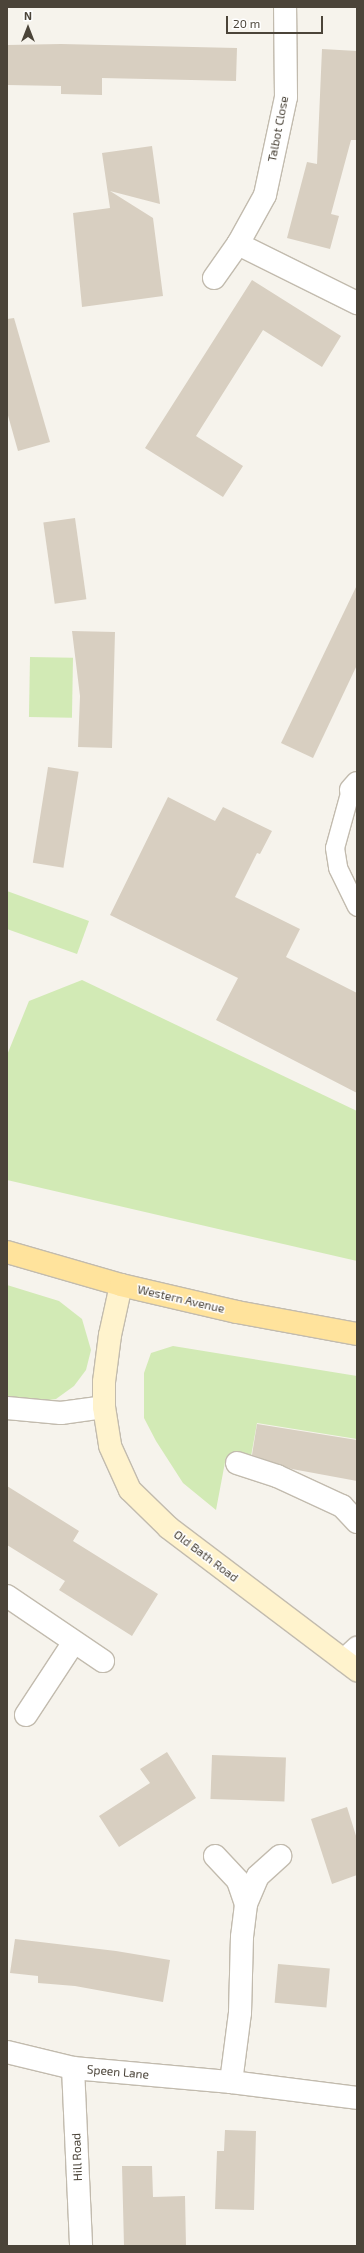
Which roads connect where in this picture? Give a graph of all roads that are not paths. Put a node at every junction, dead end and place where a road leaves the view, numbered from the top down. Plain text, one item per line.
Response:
1 (285, 7) edge
2 (238, 244) junction
3 (214, 278) dead end
4 (357, 303) edge
5 (354, 786) edge
6 (357, 907) edge
7 (7, 1252) edge
8 (121, 1285) junction
9 (357, 1334) edge
10 (104, 1407) junction
11 (7, 1411) edge
12 (237, 1463) dead end
13 (357, 1522) edge
14 (7, 1596) edge
15 (74, 1642) junction
16 (353, 1660) edge
17 (103, 1661) dead end
18 (26, 1715) dead end
19 (215, 1856) dead end
20 (280, 1856) dead end
21 (246, 1904) junction
22 (7, 2052) edge
23 (73, 2068) junction
24 (231, 2082) junction
25 (357, 2098) edge
26 (81, 2246) edge

1 - 2 street, Talbot Close
2 - 3 street, Talbot Close
2 - 4 street
5 - 6 lane
7 - 8 main road, Western Avenue
8 - 9 main road, Western Avenue
8 - 10 street, Old Bath Road
10 - 11 street
10 - 16 street, Old Bath Road
12 - 13 street
14 - 15 street
15 - 17 street
15 - 18 street
19 - 21 street
20 - 21 street
21 - 24 street
22 - 23 street, Speen Lane
23 - 24 street, Speen Lane
23 - 26 street, Hill Road
24 - 25 street, Speen Lane

